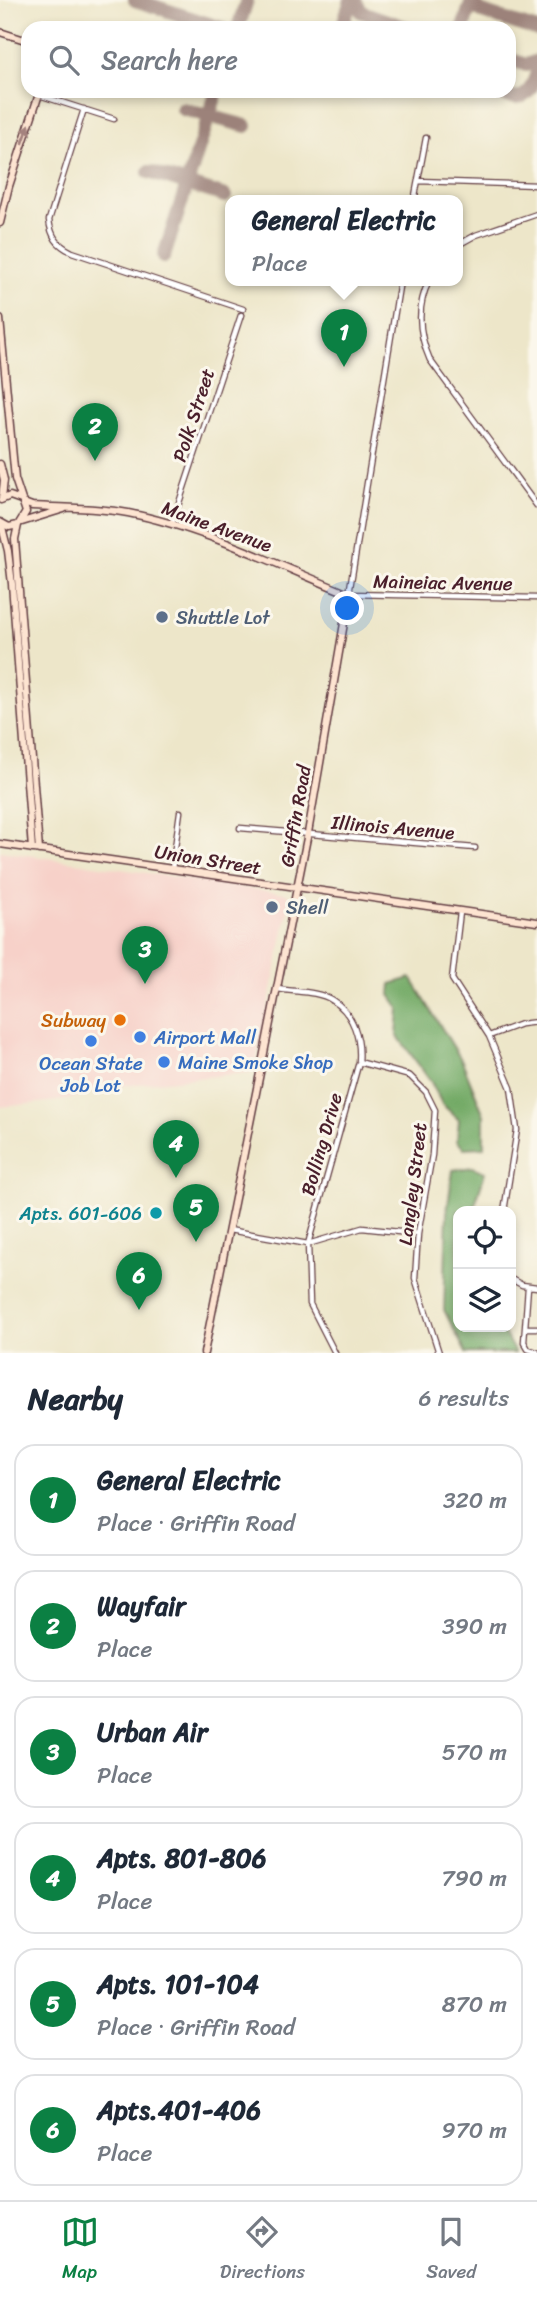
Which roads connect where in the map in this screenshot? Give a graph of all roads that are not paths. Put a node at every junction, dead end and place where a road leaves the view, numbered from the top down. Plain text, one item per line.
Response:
1 (0, 32) edge
2 (21, 39) edge
3 (38, 98) edge
4 (54, 98) edge
5 (84, 109) junction
6 (114, 119) dead end
7 (426, 138) dead end
8 (418, 181) junction
9 (537, 185) edge
10 (415, 195) edge
11 (1, 207) edge
12 (537, 214) edge
13 (0, 223) edge
14 (463, 242) edge
15 (399, 286) edge
16 (427, 286) edge
17 (0, 319) edge
18 (0, 464) edge
19 (1, 499) edge
20 (22, 502) junction
21 (537, 506) edge
22 (69, 507) junction
23 (0, 523) edge
24 (20, 523) junction
25 (172, 524) junction
26 (349, 594) junction
27 (537, 598) edge
28 (180, 812) dead end
29 (240, 828) dead end
30 (308, 834) junction
31 (0, 844) edge
32 (475, 848) dead end
33 (36, 849) junction
34 (172, 869) junction
35 (298, 888) junction
36 (460, 912) junction
37 (537, 922) edge
38 (278, 989) junction
39 (537, 1022) edge
40 (489, 1037) junction
41 (359, 1062) junction
42 (506, 1206) edge
43 (229, 1230) junction
44 (418, 1234) junction
45 (308, 1244) junction
46 (516, 1281) edge
47 (528, 1287) junction
48 (537, 1287) edge
49 (525, 1328) junction
50 (537, 1328) edge
51 (537, 1352) edge
52 (204, 1353) edge
53 (335, 1353) edge
54 (439, 1353) edge

1 - 2 street
11 -> 3 street
4 - 5 street
5 - 6 street
5 - 25 street, Polk Street
7 - 8 street
8 - 9 street
8 - 10 street
11 - 13 street
12 - 14 street
15 - 26 street, Griffin Road
16 - 21 street
17 - 20 street
18 - 19 street
19 - 20 street, Maine Avenue
20 - 22 street, Maine Avenue
20 - 24 street
22 - 24 street, Maine Avenue
22 - 25 street, Maine Avenue
23 - 24 street
23 - 33 street
24 - 33 street
25 - 26 street, Maine Avenue
26 - 27 street, Maineiac Avenue
26 - 30 street, Griffin Road
28 - 34 street
29 - 30 street, Illinois Avenue
30 - 32 street, Illinois Avenue
30 - 35 street, Griffin Road
31 - 33 street, Union Street
33 - 34 street, Union Street
34 - 35 street, Union Street
35 - 36 street, Union Street
35 - 38 street, Griffin Road
36 - 37 street, Union Street
36 - 40 street
38 - 41 street, Bolling Drive
38 - 43 street, Griffin Road
39 - 40 street
40 - 42 street
41 - 44 street, Langley Street
41 - 45 street, Bolling Drive
43 - 45 street
43 - 52 street, Griffin Road
44 - 45 street
44 - 54 street, Langley Street
45 - 53 street, Bolling Drive
46 - 47 street
47 - 48 street
47 - 49 street
49 - 50 street
49 - 51 street

